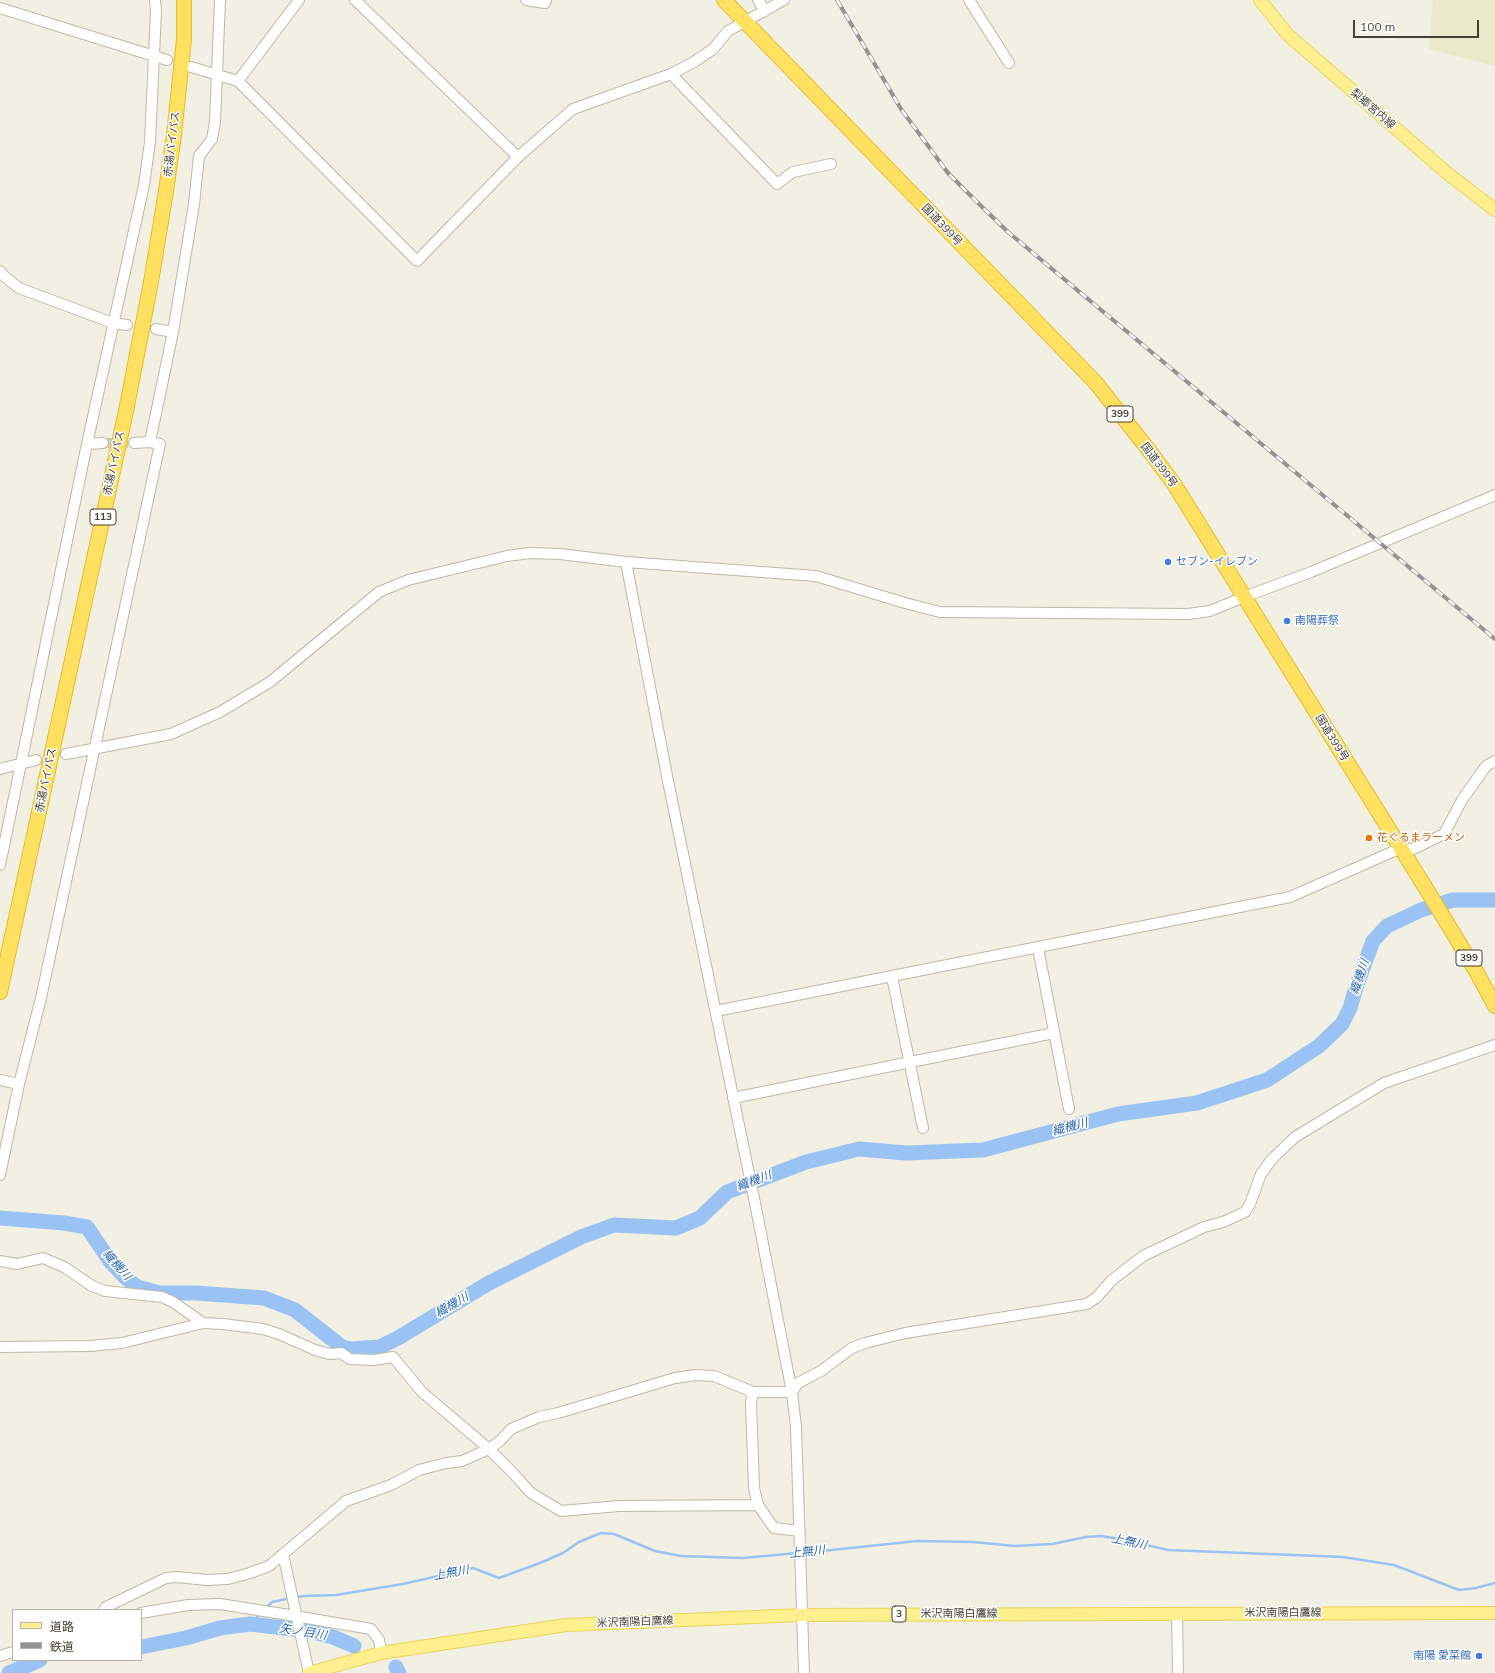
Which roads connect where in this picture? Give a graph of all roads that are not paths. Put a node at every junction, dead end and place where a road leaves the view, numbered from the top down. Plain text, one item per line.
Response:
1 (155, 0) edge
2 (184, 0) edge
3 (188, 0) edge
4 (220, 0) edge
5 (299, 0) edge
6 (356, 0) edge
7 (526, 0) edge
8 (546, 0) edge
9 (724, 0) edge
10 (758, 0) edge
11 (784, 0) edge
12 (969, 0) edge
13 (1260, 0) edge
14 (0, 8) edge
15 (765, 11) junction
16 (745, 22) junction
17 (184, 39) junction
18 (154, 57) junction
19 (167, 60) dead end
20 (1009, 63) dead end
21 (192, 67) dead end
22 (671, 74) junction
23 (218, 76) junction
24 (238, 81) junction
25 (518, 157) junction
26 (831, 164) dead end
27 (1495, 210) edge
28 (0, 271) edge
29 (113, 323) junction
30 (127, 325) dead end
31 (156, 329) dead end
32 (173, 332) junction
33 (150, 442) junction
34 (103, 443) tunnel mouth
35 (134, 443) tunnel mouth
36 (87, 444) junction
37 (1495, 495) edge
38 (626, 562) junction
39 (1244, 597) junction
40 (94, 749) junction
41 (66, 754) dead end
42 (36, 760) dead end
43 (1495, 761) edge
44 (21, 765) junction
45 (0, 769) edge
46 (1401, 848) junction
47 (0, 865) edge
48 (1038, 948) junction
49 (892, 977) junction
50 (0, 992) edge
51 (1495, 1006) edge
52 (716, 1011) junction
53 (1054, 1034) junction
54 (1495, 1045) edge
55 (909, 1062) junction
56 (0, 1080) edge
57 (19, 1084) junction
58 (733, 1098) junction
59 (1069, 1109) dead end
60 (923, 1128) dead end
61 (0, 1175) edge
62 (0, 1261) edge
63 (203, 1323) junction
64 (0, 1347) edge
65 (753, 1392) junction
66 (792, 1392) junction
67 (489, 1449) junction
68 (758, 1505) junction
69 (800, 1531) junction
70 (283, 1554) junction
71 (105, 1609) edge
72 (142, 1612) edge
73 (1177, 1613) junction
74 (1495, 1613) edge
75 (802, 1615) junction
76 (296, 1621) junction
77 (12, 1652) edge
78 (381, 1653) junction
79 (0, 1656) edge
80 (309, 1673) edge
81 (804, 1673) edge
82 (1178, 1673) edge

1 - 18 street
2 - 17 highway, 赤湯バイパス / 113
3 - 17 highway
4 - 23 street
5 - 24 street
6 - 25 street
7 - 8 street
9 - 16 highway, 国道399号 / 399
10 - 15 street
11 - 15 street
12 - 20 street
13 - 27 main road, 梨郷宮内線
14 - 18 street
15 - 16 street
16 - 22 street
16 - 39 highway, 国道399号 / 399
17 - 50 highway, 赤湯バイパス / 113
18 - 19 street
18 - 29 street
21 - 23 street
22 - 25 street
22 - 26 street
23 - 24 street
23 - 32 street
24 - 25 street
28 - 29 street
29 - 30 street
29 - 36 street
31 - 32 street
32 - 33 street
33 - 35 street
33 - 40 street
34 - 36 street
36 - 44 street
37 - 39 street
38 - 39 street
38 - 40 street
38 - 52 street
39 - 46 highway, 国道399号 / 399
40 - 41 street
40 - 57 street
42 - 44 street
43 - 46 street
44 - 45 street
44 - 47 street
46 - 48 street
46 - 51 highway, 国道399号 / 399
48 - 49 street
48 - 53 street
49 - 52 street
49 - 55 street
52 - 58 street
53 - 55 street
53 - 59 street
54 - 66 street
55 - 58 street
55 - 60 street
56 - 57 street
57 - 61 street
58 - 66 street
62 - 63 street
63 - 64 street
63 - 67 street
65 - 66 street
65 - 67 street
65 - 68 street
66 - 69 street
67 - 68 street
67 - 70 street
68 - 69 street
69 - 75 street
70 - 71 street
70 - 76 street
72 - 76 street
73 - 74 main road, 米沢南陽白鷹線 / 3
73 - 75 main road, 米沢南陽白鷹線 / 3
73 - 82 street
75 - 78 main road, 米沢南陽白鷹線 / 3
75 - 81 street
76 - 78 street
76 - 80 street
77 - 79 street
78 - 80 main road, 米沢南陽白鷹線 / 3

